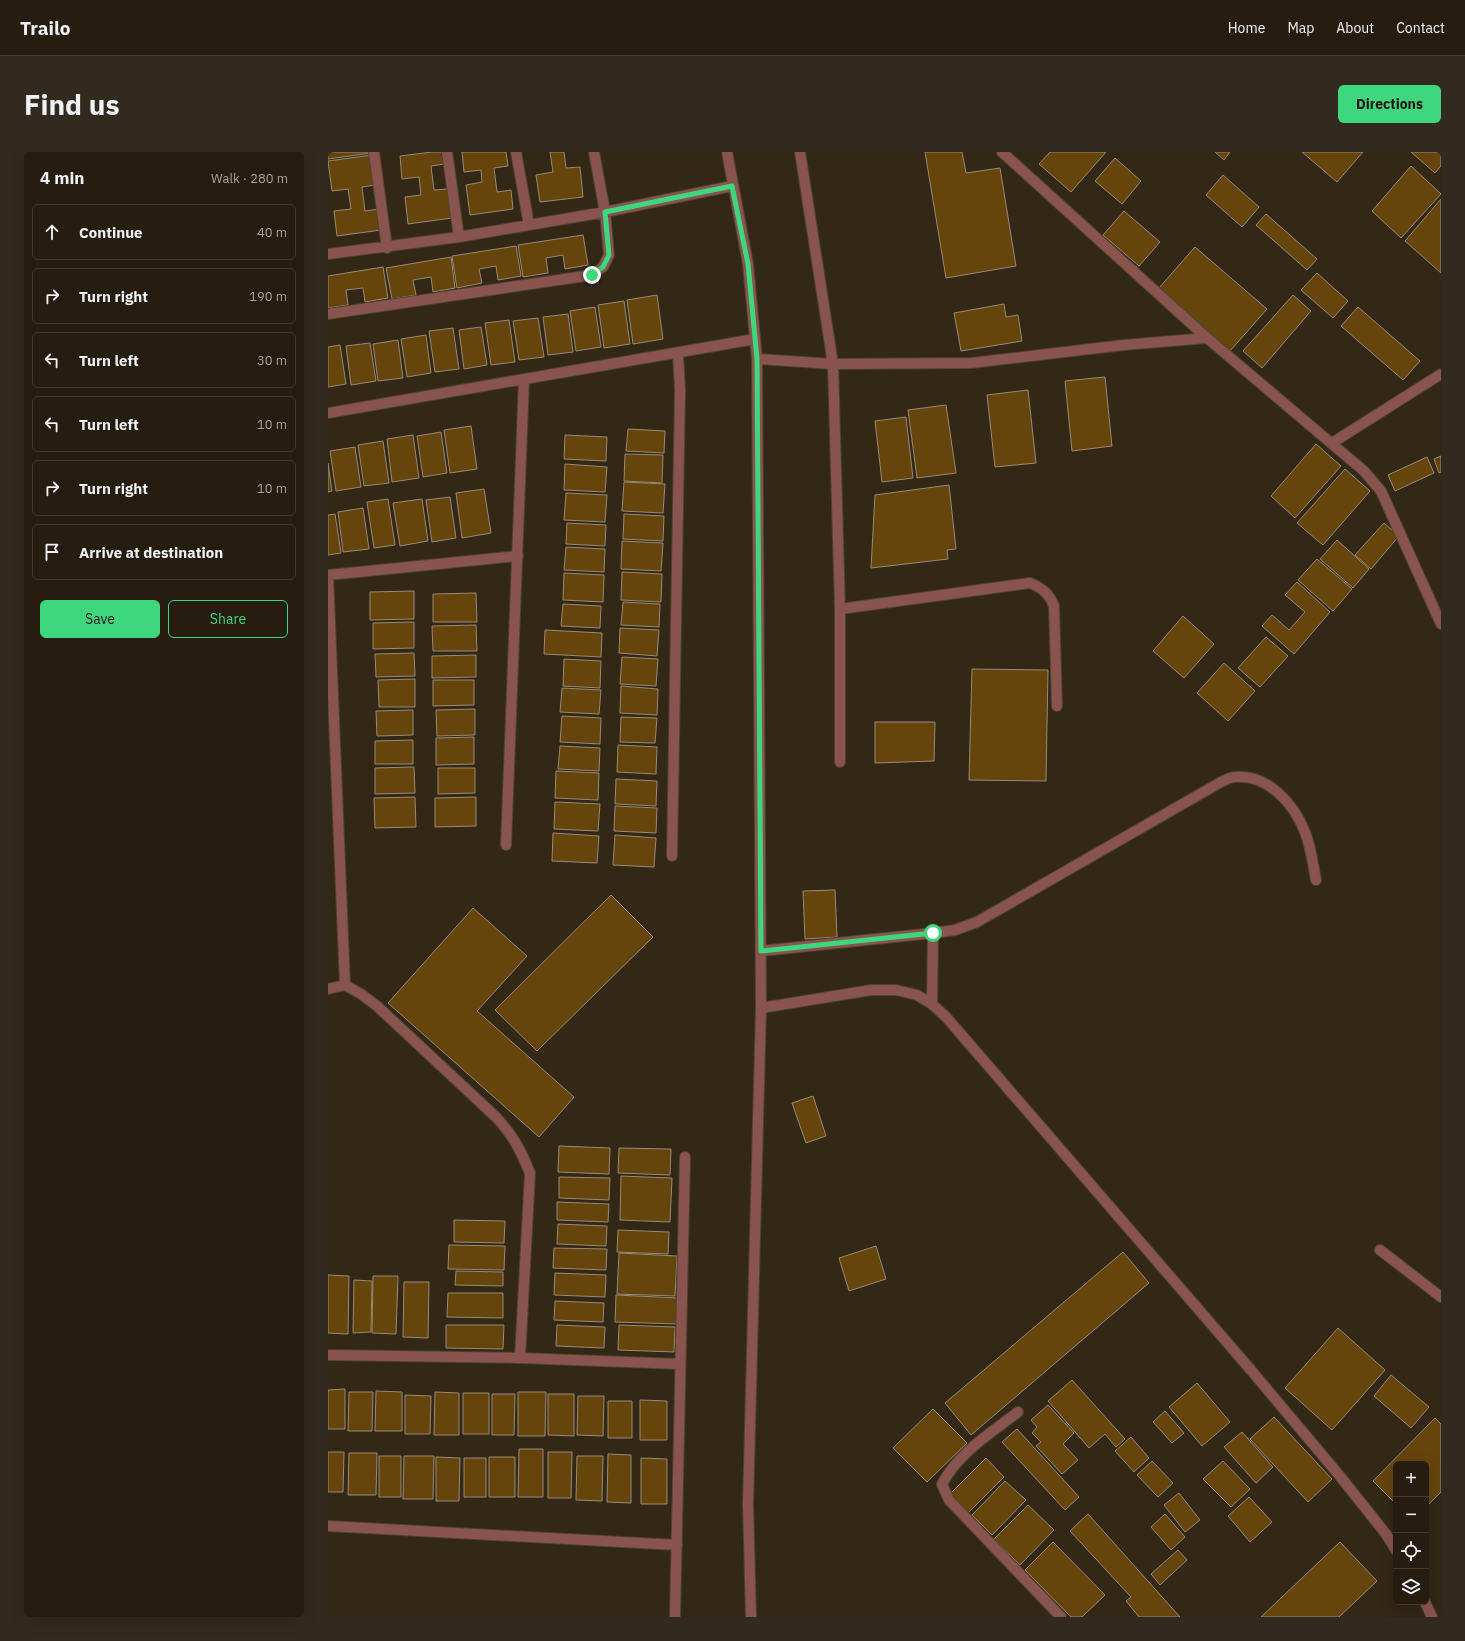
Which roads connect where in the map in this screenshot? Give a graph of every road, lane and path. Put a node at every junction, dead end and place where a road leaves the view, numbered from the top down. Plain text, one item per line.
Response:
1 (374, 152) edge
2 (447, 152) edge
3 (516, 152) edge
4 (594, 152) edge
5 (727, 152) edge
6 (800, 152) edge
7 (1002, 152) edge
8 (732, 186) junction
9 (605, 212) junction
10 (529, 225) junction
11 (459, 237) junction
12 (387, 248) junction
13 (328, 254) edge
14 (328, 314) edge
15 (1207, 338) junction
16 (755, 339) junction
17 (678, 353) junction
18 (757, 359) junction
19 (833, 364) junction
20 (1441, 374) edge
21 (524, 379) junction
22 (328, 413) edge
23 (1332, 443) junction
24 (518, 556) junction
25 (328, 575) edge
26 (840, 609) junction
27 (1441, 624) edge
28 (1057, 706) dead end
29 (840, 762) dead end
30 (506, 844) dead end
31 (672, 856) dead end
32 (1316, 880) dead end
33 (933, 933) junction
34 (761, 951) junction
35 (345, 985) junction
36 (328, 989) edge
37 (932, 1004) junction
38 (761, 1008) junction
39 (685, 1157) dead end
40 (1380, 1250) dead end
41 (1441, 1297) edge
42 (328, 1355) edge
43 (520, 1358) junction
44 (680, 1364) junction
45 (1018, 1412) dead end
46 (328, 1526) edge
47 (677, 1545) junction
48 (1393, 1545) edge
49 (1426, 1605) edge
50 (675, 1617) edge
51 (751, 1617) edge
52 (1062, 1617) edge
53 (1432, 1617) edge

1 - 12 street
2 - 11 street
3 - 10 street
4 - 9 street
5 - 8 street
6 - 19 street
7 - 15 street
8 - 9 street
8 - 16 street
9 - 10 street
9 - 14 street
10 - 11 street
11 - 12 street
12 - 13 street
15 - 19 street
15 - 23 street
16 - 17 street
16 - 18 street
17 - 21 street
17 - 31 street
18 - 19 street
18 - 34 street
19 - 26 street
20 - 23 street
21 - 22 street
21 - 24 street
23 - 27 street
24 - 25 street
24 - 30 street
25 - 35 street
26 - 28 street
26 - 29 street
32 - 33 street
33 - 34 street
33 - 37 street
34 - 38 street
35 - 36 street
35 - 43 street
37 - 38 street
37 - 48 street
38 - 51 street
39 - 44 street
40 - 41 street
42 - 43 street
43 - 44 street
44 - 47 street
45 - 52 street
46 - 47 street
47 - 50 street
49 - 53 street

